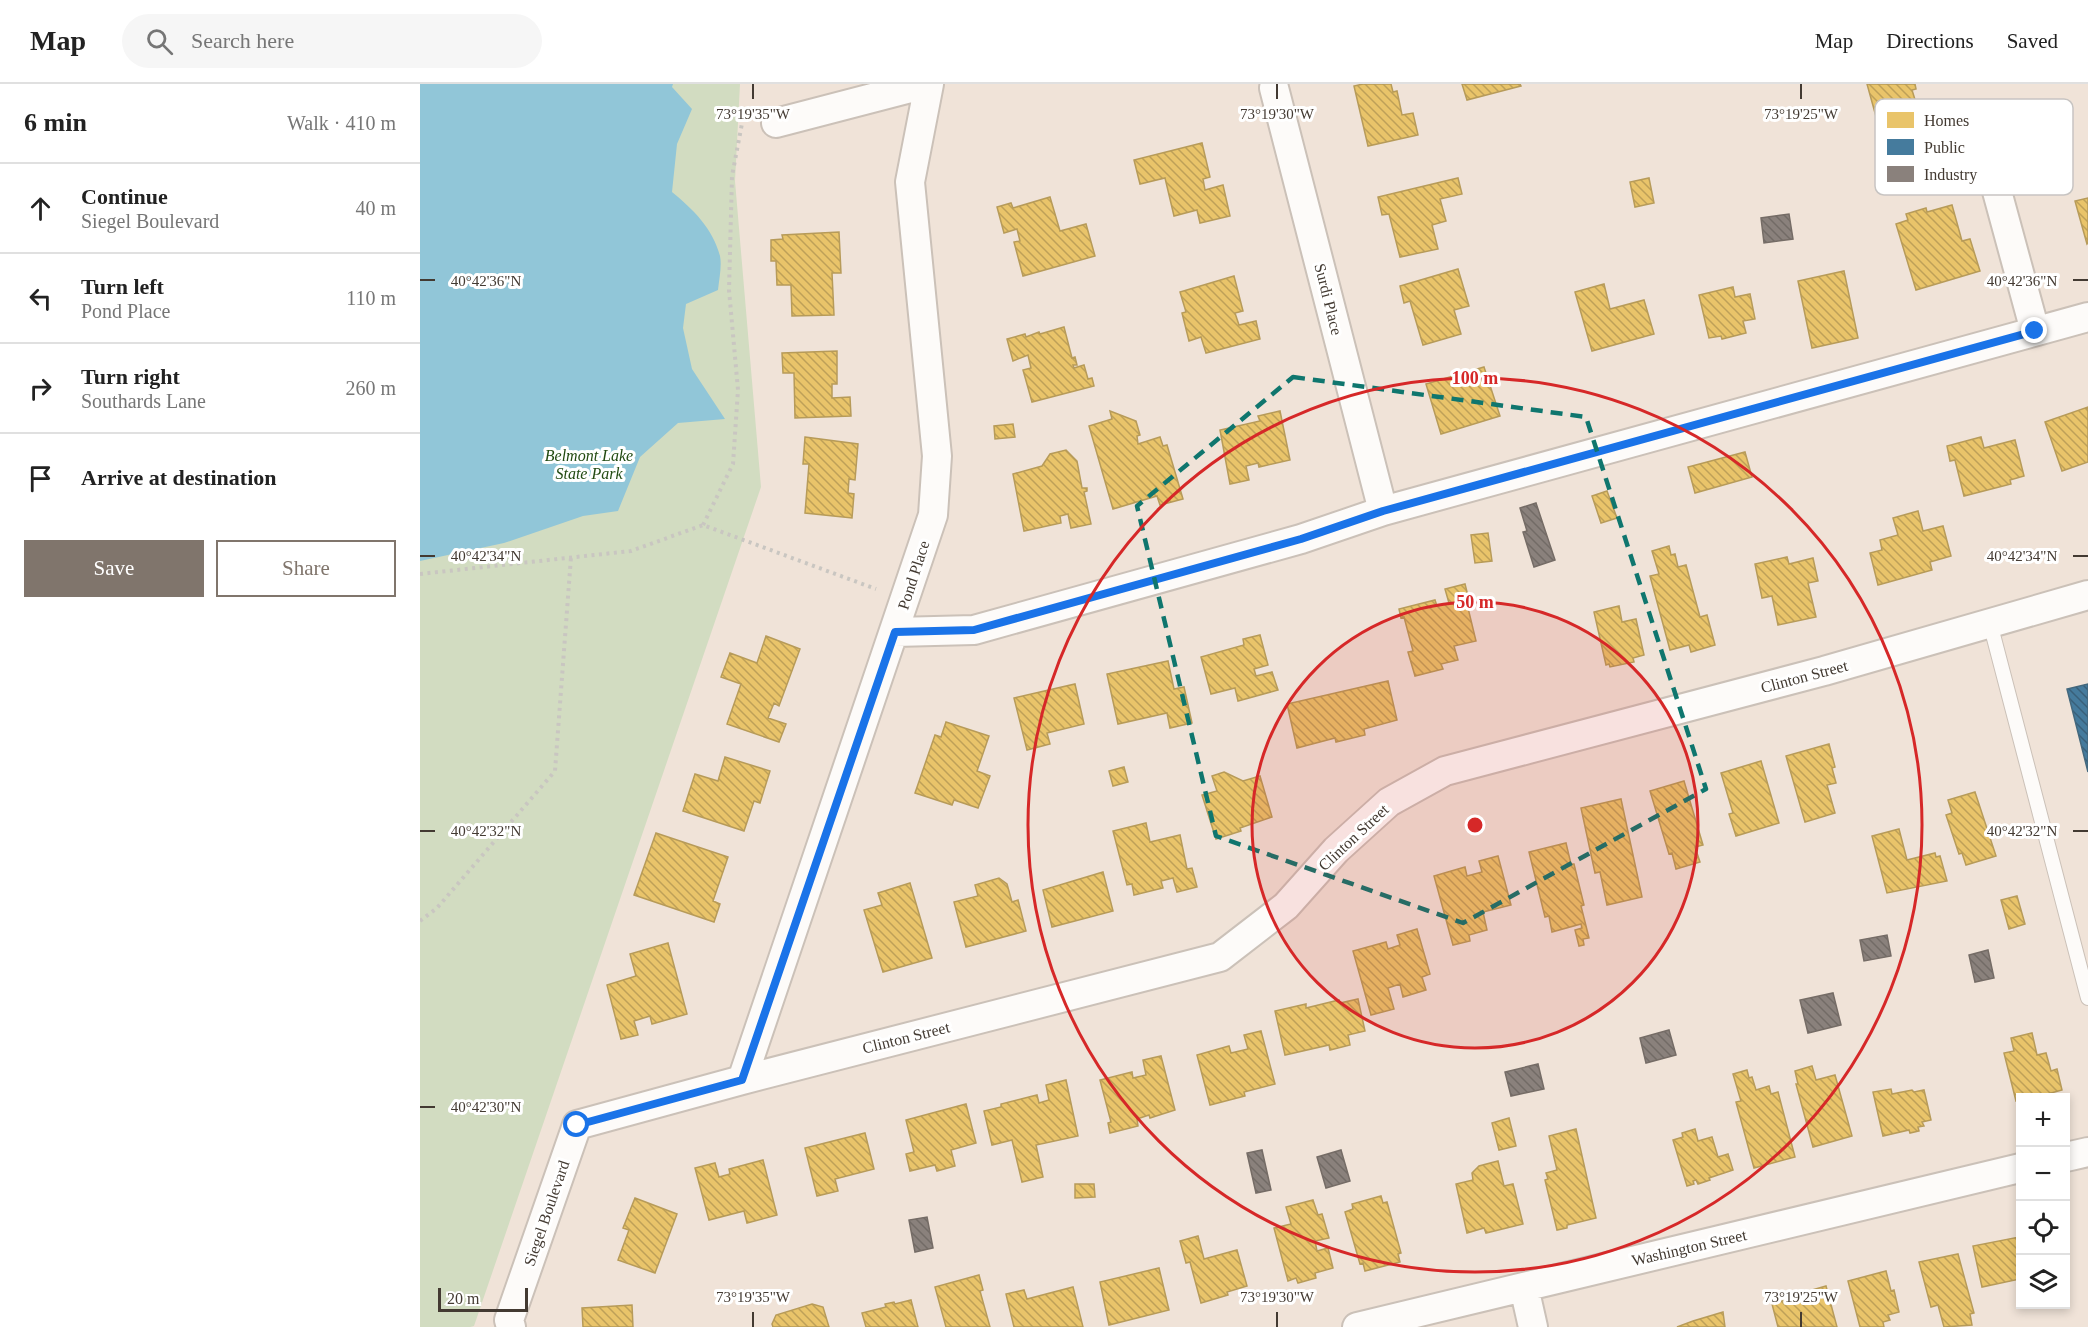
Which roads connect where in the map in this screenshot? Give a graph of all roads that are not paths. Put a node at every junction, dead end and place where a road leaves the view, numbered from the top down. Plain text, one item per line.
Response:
1 (927, 84) edge
2 (1274, 88) dead end
3 (776, 123) dead end
4 (1998, 195) edge
5 (2088, 317) edge
6 (2035, 331) junction
7 (1383, 511) junction
8 (2088, 595) edge
9 (1990, 623) junction
10 (895, 632) junction
11 (2088, 998) edge
12 (742, 1080) junction
13 (2088, 1152) edge
14 (2070, 1156) edge
15 (2016, 1169) edge
16 (1524, 1287) junction
17 (511, 1327) edge
18 (1357, 1327) edge
19 (1533, 1327) edge

1 - 3 street
1 - 10 street, Pond Place
2 - 7 street, Surdi Place
4 - 6 street
5 - 6 street
6 - 7 street
7 - 10 street
8 - 9 street, Clinton Street
9 - 11 lane
9 - 12 street, Clinton Street
10 - 12 street, Pond Place
12 - 17 street, Siegel Boulevard
13 - 14 street
15 - 16 street, Washington Street
16 - 18 street, Washington Street
16 - 19 street

